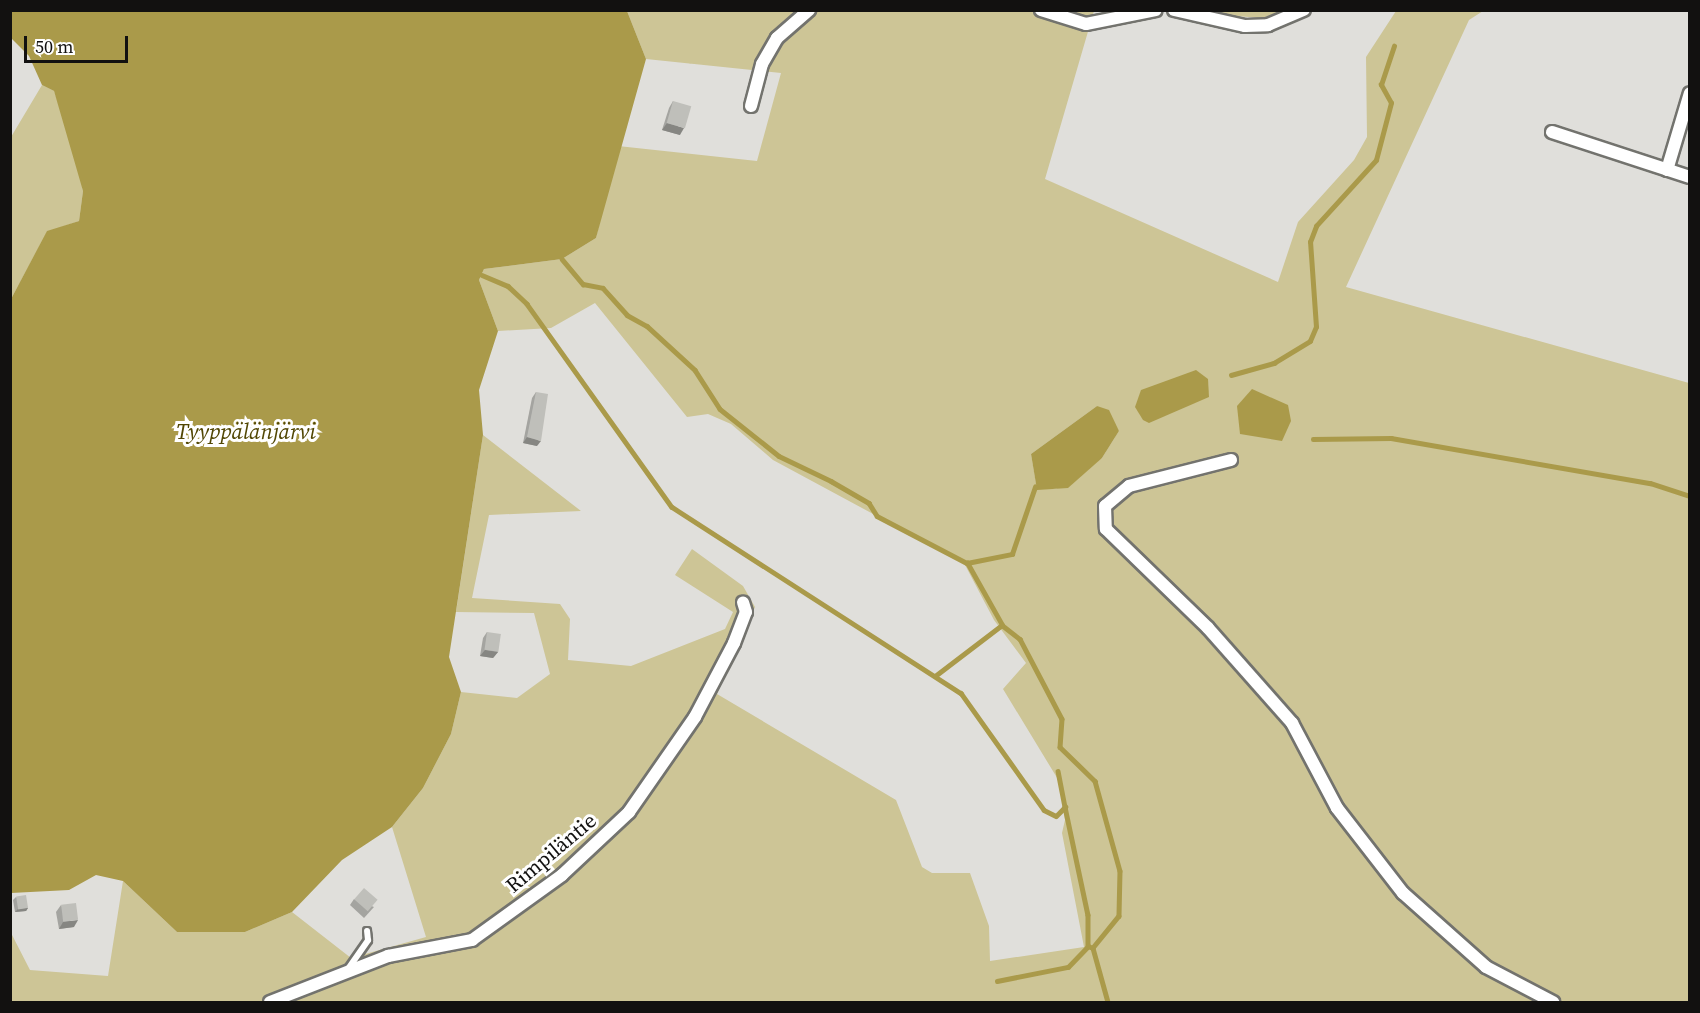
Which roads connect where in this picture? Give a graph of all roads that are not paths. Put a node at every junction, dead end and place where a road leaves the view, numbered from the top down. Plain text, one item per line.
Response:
1 (809, 10) edge
2 (1041, 10) edge
3 (1156, 10) edge
4 (1174, 10) edge
5 (1304, 10) edge
6 (1689, 93) edge
7 (751, 106) dead end
8 (1552, 132) dead end
9 (1667, 170) junction
10 (1689, 177) edge
11 (1231, 460) dead end
12 (743, 602) dead end
13 (367, 931) dead end
14 (348, 969) junction
15 (270, 1002) edge
16 (1553, 1002) edge

1 - 7 street
2 - 3 street
4 - 5 street
6 - 9 street
8 - 9 street
9 - 10 street
11 - 16 street
12 - 14 street, Rimpiläntie
13 - 14 lane
14 - 15 street, Rimpiläntie

